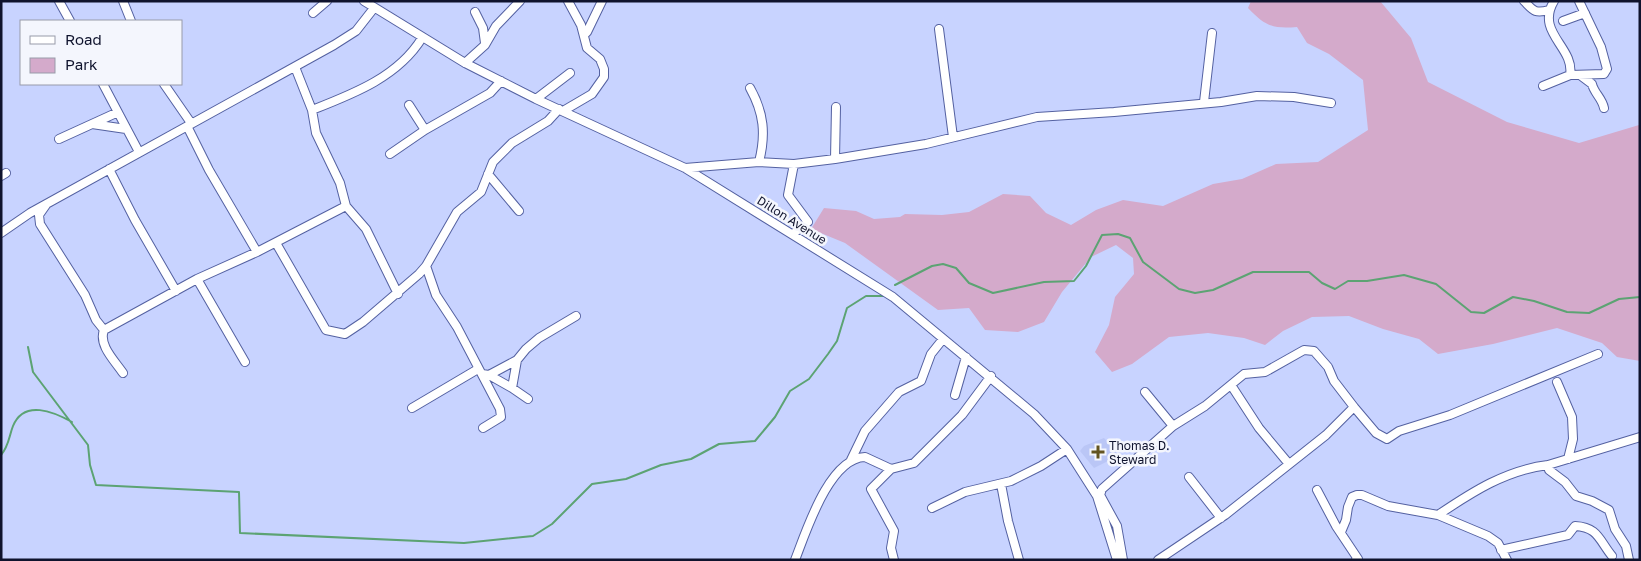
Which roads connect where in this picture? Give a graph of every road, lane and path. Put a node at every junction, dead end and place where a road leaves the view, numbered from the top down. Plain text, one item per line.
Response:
1 (59, 1) edge
2 (123, 1) edge
3 (327, 1) edge
4 (364, 1) edge
5 (520, 1) edge
6 (568, 1) edge
7 (602, 1) edge
8 (1524, 1) edge
9 (1554, 1) edge
10 (1579, 1) edge
11 (374, 8) junction
12 (1548, 10) junction
13 (475, 12) dead end
14 (1585, 12) junction
15 (313, 13) dead end
16 (69, 20) edge
17 (131, 20) edge
18 (1563, 21) dead end
19 (939, 28) dead end
20 (1212, 33) dead end
21 (584, 34) junction
22 (422, 38) junction
23 (485, 45) junction
24 (465, 63) junction
25 (295, 67) junction
26 (570, 73) dead end
27 (1570, 75) junction
28 (1580, 75) junction
29 (501, 81) junction
30 (103, 85) edge
31 (165, 85) edge
32 (1543, 86) dead end
33 (750, 88) dead end
34 (536, 99) junction
35 (1204, 102) junction
36 (1331, 103) dead end
37 (409, 105) dead end
38 (836, 108) dead end
39 (1604, 108) dead end
40 (312, 110) junction
41 (561, 110) junction
42 (116, 112) junction
43 (92, 124) junction
44 (189, 124) junction
45 (126, 129) junction
46 (425, 130) junction
47 (953, 137) junction
48 (59, 139) dead end
49 (139, 152) junction
50 (390, 154) dead end
51 (835, 159) junction
52 (759, 162) junction
53 (794, 164) junction
54 (685, 168) junction
55 (109, 169) junction
56 (488, 174) junction
57 (47, 203) junction
58 (346, 206) junction
59 (519, 211) dead end
60 (1, 232) edge
61 (793, 234) junction
62 (276, 243) junction
63 (258, 252) junction
64 (426, 266) junction
65 (197, 279) junction
66 (176, 291) junction
67 (398, 294) junction
68 (576, 316) dead end
69 (104, 330) junction
70 (943, 340) junction
71 (1598, 354) dead end
72 (966, 357) junction
73 (517, 360) junction
74 (245, 362) dead end
75 (123, 373) dead end
76 (483, 373) junction
77 (991, 376) junction
78 (1557, 382) dead end
79 (1231, 385) junction
80 (512, 388) junction
81 (1145, 392) dead end
82 (955, 395) dead end
83 (528, 399) dead end
84 (1354, 407) junction
85 (412, 408) dead end
86 (1173, 426) junction
87 (483, 428) dead end
88 (1640, 437) edge
89 (1067, 449) junction
90 (1568, 459) junction
91 (851, 460) junction
92 (1290, 464) junction
93 (1548, 465) junction
94 (891, 469) junction
95 (1189, 477) dead end
96 (1002, 484) junction
97 (1318, 490) dead end
98 (932, 508) dead end
99 (1438, 516) junction
100 (1221, 518) junction
101 (1341, 532) junction
102 (1501, 550) junction
103 (1612, 556) dead end
104 (795, 560) edge
105 (894, 560) edge
106 (1019, 560) edge
107 (1117, 560) edge
108 (1123, 560) edge
109 (1158, 560) edge
110 (1356, 560) edge
111 (1507, 560) edge
112 (1629, 560) edge

1 - 16 street
2 - 17 street
3 - 15 street
4 - 11 street, Dillon Avenue
5 - 23 street
6 - 21 street
7 - 21 street
8 - 12 street
9 - 12 street
10 - 14 street
11 - 22 street, Dillon Avenue
11 - 25 street
12 - 27 street
13 - 23 street
14 - 18 street
14 - 28 street
19 - 47 street
20 - 35 street
21 - 41 street
22 - 24 street, Dillon Avenue
22 - 40 street
23 - 24 street
24 - 29 street, Dillon Avenue
25 - 40 street
25 - 44 street
26 - 34 street
27 - 28 street
27 - 32 street
28 - 39 street
29 - 34 street, Dillon Avenue
29 - 46 street
30 - 42 street
31 - 44 street
33 - 52 street
34 - 41 street, Dillon Avenue
35 - 36 street
35 - 47 street
37 - 46 street
38 - 51 street
40 - 58 street
41 - 54 street, Dillon Avenue
41 - 56 street
42 - 43 street
42 - 45 street
43 - 45 street
43 - 48 street
44 - 49 street
44 - 63 street
45 - 49 street
46 - 50 street
47 - 51 street
49 - 55 street
51 - 53 street
52 - 53 street
52 - 54 street
53 - 61 street
54 - 61 street, Dillon Avenue
55 - 57 street
55 - 66 street
56 - 59 street
56 - 64 street
57 - 60 street
57 - 69 street
58 - 62 street
58 - 67 street
61 - 70 street, Dillon Avenue
62 - 63 street
62 - 67 street
63 - 65 street
64 - 67 street
64 - 76 street
65 - 66 street
65 - 74 street
66 - 69 street
68 - 73 street
69 - 75 street
70 - 72 street, Dillon Avenue
70 - 91 street
71 - 84 street
72 - 77 street, Dillon Avenue
72 - 82 street
73 - 76 street
73 - 80 street
76 - 80 street
76 - 85 street
76 - 87 street
77 - 89 street, Dillon Avenue
77 - 94 street
78 - 90 street
79 - 84 street
79 - 86 street
79 - 92 street
80 - 83 street
81 - 86 street
84 - 92 street
86 - 108 street
88 - 90 street
89 - 96 street
89 - 107 street, Dillon Avenue
90 - 93 street
91 - 94 street
91 - 104 street
92 - 100 street
93 - 99 street
93 - 112 street
94 - 105 street
95 - 100 street
96 - 98 street
96 - 106 street
97 - 101 street
99 - 101 street
99 - 102 street
100 - 109 street
101 - 110 street
102 - 103 street
102 - 111 street

